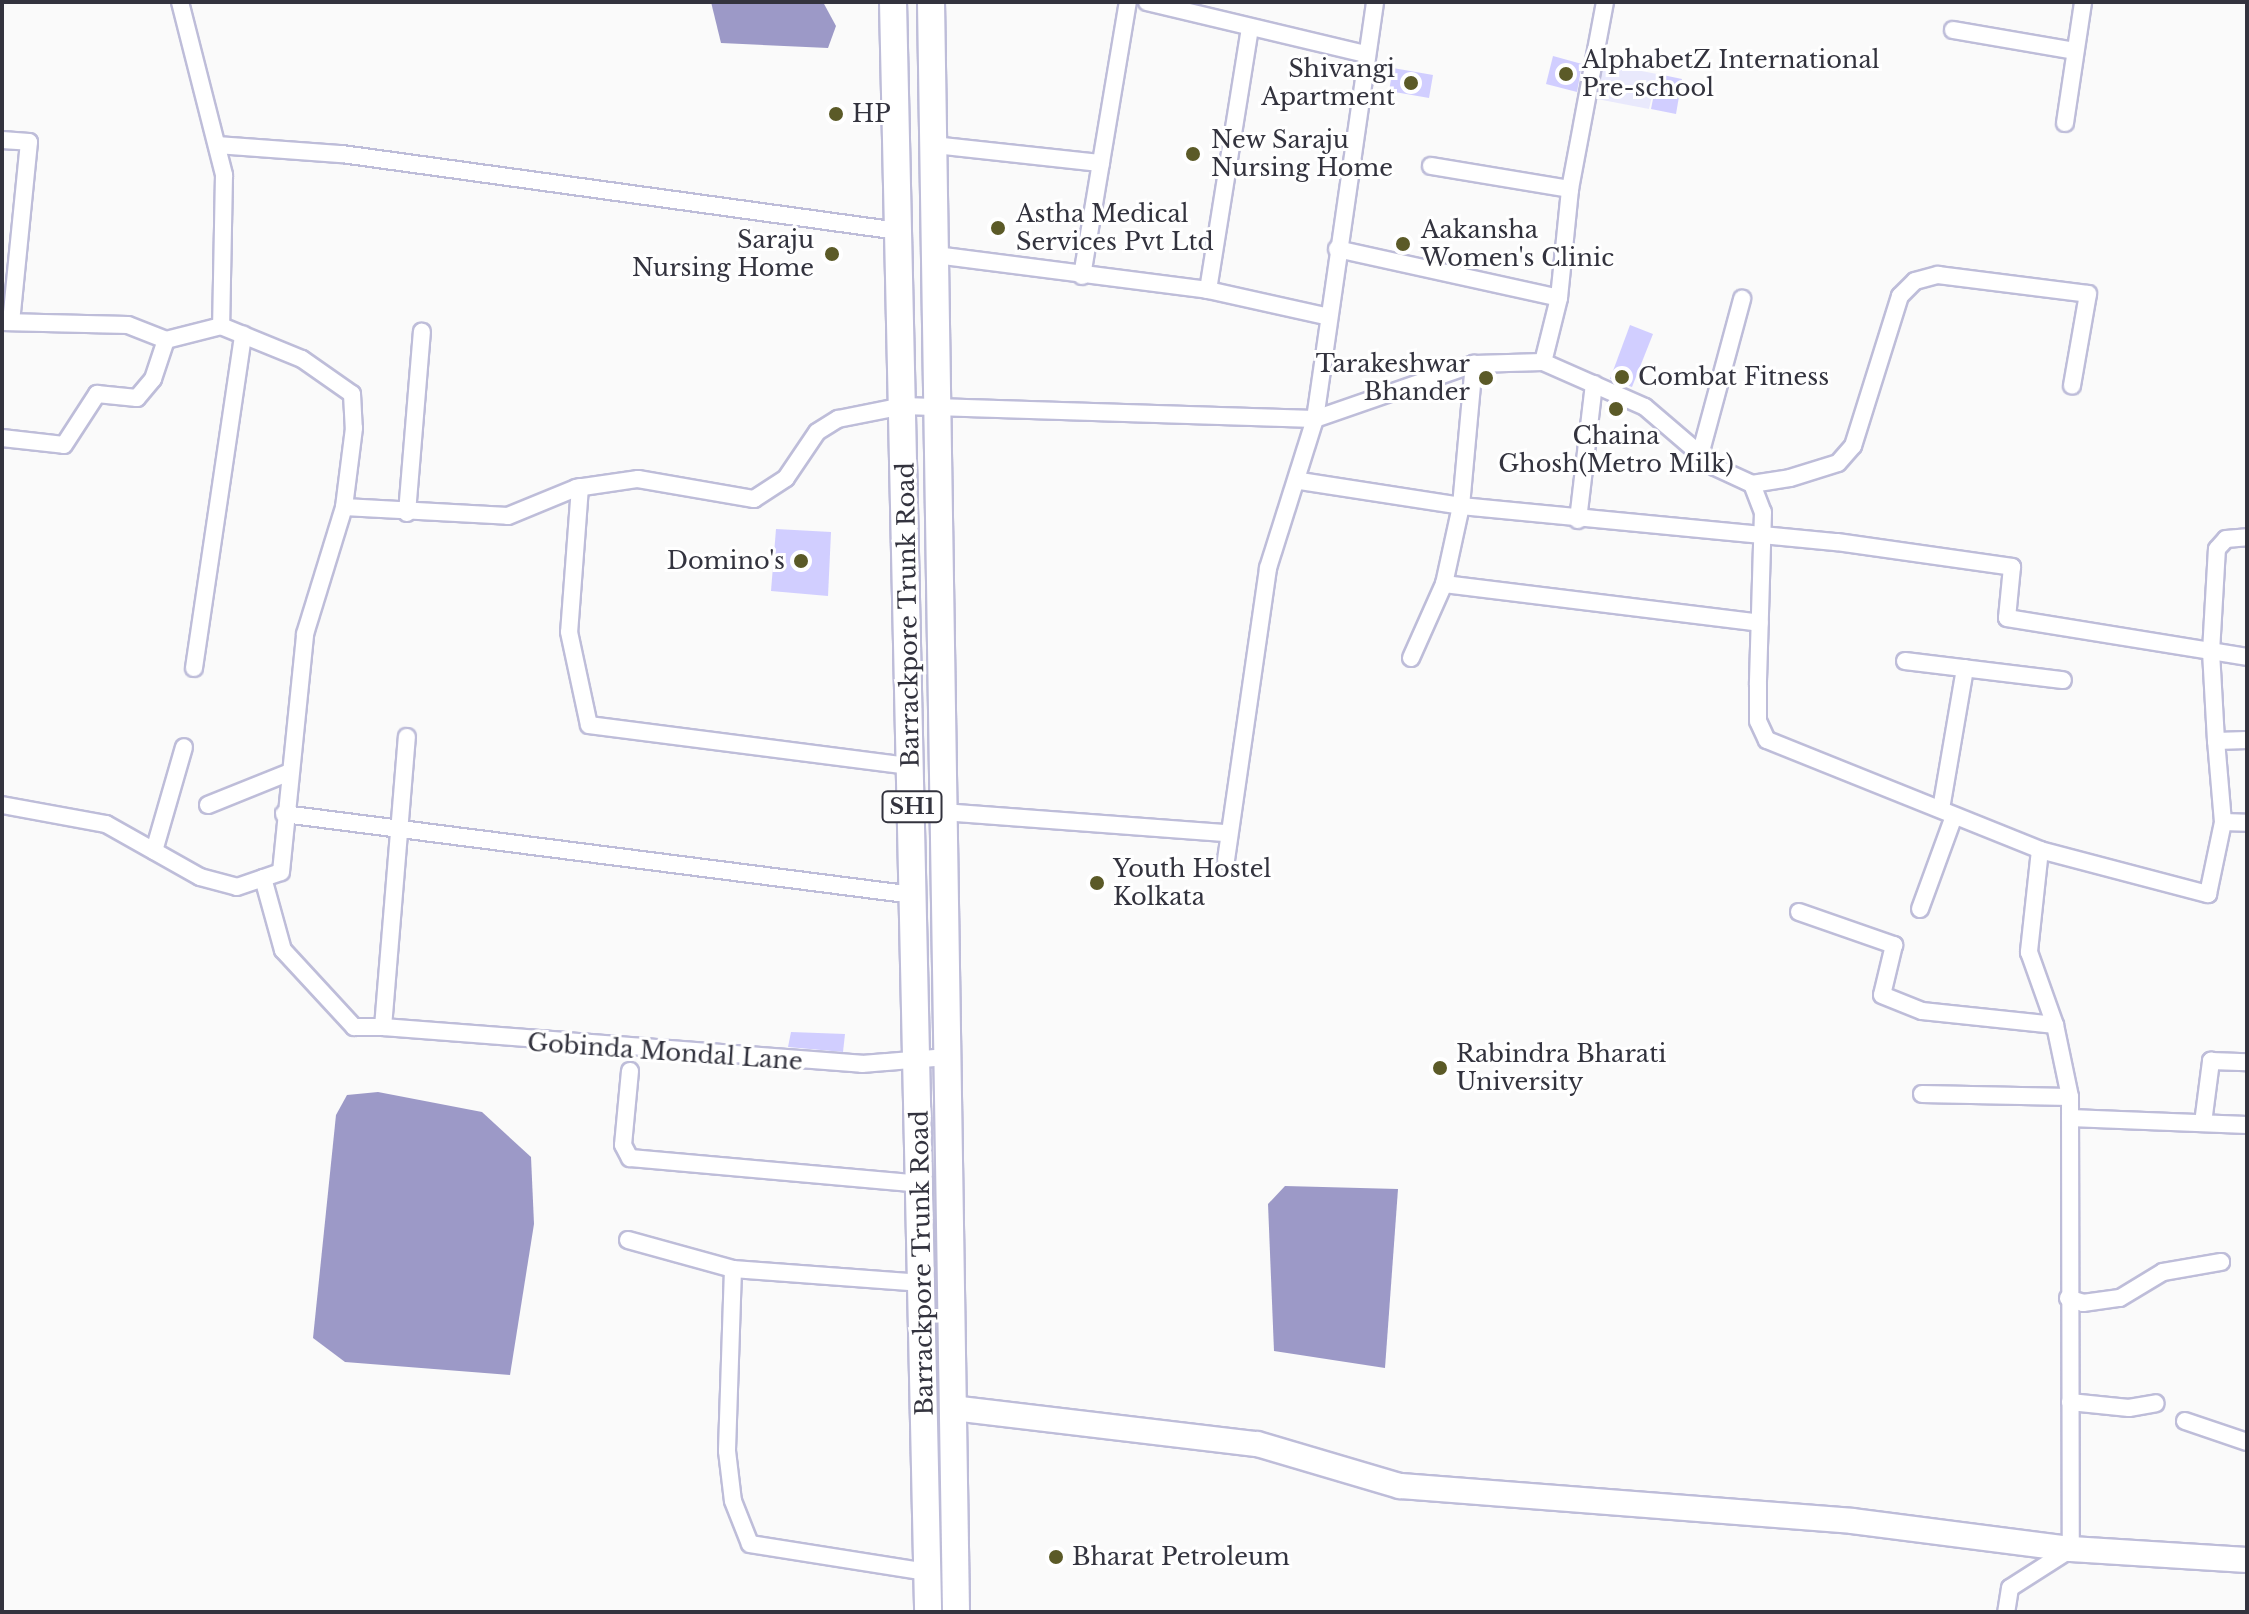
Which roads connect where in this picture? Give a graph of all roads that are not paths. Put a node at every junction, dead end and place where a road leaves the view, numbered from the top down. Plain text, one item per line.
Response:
1 (180, 2) edge
2 (893, 2) edge
3 (931, 2) edge
4 (1128, 2) edge
5 (1147, 2) edge
6 (1375, 2) edge
7 (1605, 2) edge
8 (2083, 2) edge
9 (1250, 27) junction
10 (1953, 30) dead end
11 (2075, 51) junction
12 (1365, 54) junction
13 (2065, 123) dead end
14 (2, 140) edge
15 (218, 145) junction
16 (934, 145) junction
17 (1101, 163) junction
18 (1431, 166) dead end
19 (1570, 189) junction
20 (898, 231) junction
21 (1337, 249) junction
22 (936, 255) junction
23 (1082, 276) junction
24 (1208, 290) junction
25 (1559, 298) junction
26 (1742, 299) dead end
27 (1325, 316) junction
28 (7, 322) edge
29 (221, 326) junction
30 (422, 332) dead end
31 (243, 335) junction
32 (166, 340) junction
33 (1543, 362) junction
34 (1474, 364) junction
35 (1594, 384) junction
36 (2072, 386) dead end
37 (938, 404) junction
38 (903, 406) junction
39 (1315, 419) junction
40 (2, 438) edge
41 (1700, 455) junction
42 (1300, 481) junction
43 (1752, 484) junction
44 (580, 487) junction
45 (1461, 506) junction
46 (344, 507) junction
47 (407, 513) junction
48 (1578, 520) junction
49 (2247, 537) edge
50 (1764, 538) junction
51 (1444, 584) junction
52 (1760, 623) junction
53 (2211, 652) junction
54 (2247, 657) edge
55 (1411, 658) dead end
56 (1905, 661) dead end
57 (194, 668) dead end
58 (1965, 668) junction
59 (2063, 680) dead end
60 (407, 737) dead end
61 (2247, 740) edge
62 (2216, 741) junction
63 (184, 747) dead end
64 (911, 766) junction
65 (290, 772) junction
66 (2, 805) edge
67 (208, 805) dead end
68 (944, 812) junction
69 (1948, 813) junction
70 (284, 814) junction
71 (2223, 822) junction
72 (2247, 823) edge
73 (398, 825) junction
74 (1226, 833) junction
75 (2040, 850) junction
76 (154, 851) junction
77 (1226, 860) dead end
78 (263, 878) junction
79 (914, 895) junction
80 (1920, 909) dead end
81 (1799, 912) dead end
82 (2055, 1025) junction
83 (383, 1027) junction
84 (947, 1057) junction
85 (917, 1059) junction
86 (2247, 1062) edge
87 (630, 1071) dead end
88 (1922, 1094) dead end
89 (2070, 1097) junction
90 (2070, 1118) junction
91 (2203, 1123) junction
92 (2247, 1125) edge
93 (920, 1184) junction
94 (628, 1240) dead end
95 (2221, 1262) dead end
96 (733, 1269) junction
97 (922, 1283) junction
98 (2068, 1298) junction
99 (2070, 1402) junction
100 (2156, 1403) dead end
101 (953, 1408) junction
102 (2185, 1421) dead end
103 (2247, 1442) edge
104 (2071, 1549) junction
105 (2247, 1560) edge
106 (927, 1572) junction
107 (928, 1612) edge
108 (956, 1612) edge
109 (2006, 1612) edge

1 - 15 street
2 - 20 main road, Barrackpore Trunk Road / SH1
3 - 16 main road, Barrackpore Trunk Road / SH1
4 - 17 street
5 - 9 street
6 - 12 street
7 - 19 street
8 - 11 street
9 - 12 street
9 - 24 street
10 - 11 street
11 - 13 street
12 - 21 street
14 - 28 street
15 - 20 street
15 - 29 street
16 - 17 street
16 - 22 main road, Barrackpore Trunk Road / SH1
17 - 23 street
18 - 19 street
19 - 25 street
20 - 38 main road, Barrackpore Trunk Road / SH1
21 - 25 street
21 - 27 street
22 - 23 street
22 - 37 main road, Barrackpore Trunk Road / SH1
23 - 24 street
24 - 27 street
25 - 33 street
26 - 41 street
27 - 39 street
28 - 32 street
29 - 31 street
29 - 32 street
30 - 47 street
31 - 46 street
31 - 57 street
32 - 40 street
33 - 34 street
33 - 35 street
34 - 39 street
34 - 45 street
35 - 41 street
35 - 48 street
36 - 43 street
37 - 38 street
37 - 39 street
37 - 68 main road, Barrackpore Trunk Road / SH1
38 - 44 street
38 - 64 main road, Barrackpore Trunk Road / SH1
39 - 42 street
41 - 43 street
42 - 45 street
42 - 74 street
43 - 50 street
44 - 47 street
44 - 64 street
45 - 48 street
45 - 51 street
46 - 47 street
46 - 65 street
48 - 50 street
49 - 53 street
50 - 52 street
50 - 53 street
51 - 52 street
51 - 55 street
52 - 69 street
53 - 54 street
53 - 62 street
56 - 58 street
58 - 59 street
58 - 69 street
60 - 73 street
61 - 62 street
62 - 71 street
63 - 76 street
64 - 79 main road, Barrackpore Trunk Road / SH1
65 - 67 street
65 - 70 street
66 - 76 street
68 - 74 street
68 - 84 main road, Barrackpore Trunk Road / SH1
69 - 75 street
69 - 80 street
70 - 73 street
70 - 78 street
71 - 72 street
71 - 75 street
73 - 79 street
73 - 83 street
74 - 77 street
75 - 82 street
76 - 78 street
78 - 83 street, Gobinda Mondal Lane
79 - 85 main road, Barrackpore Trunk Road / SH1
81 - 82 street
82 - 89 street
83 - 85 street, Gobinda Mondal Lane
84 - 85 street, Gobinda Mondal Lane
84 - 101 main road, Barrackpore Trunk Road / SH1
85 - 93 main road, Barrackpore Trunk Road / SH1
86 - 91 street
87 - 93 street
88 - 89 street
89 - 90 street
90 - 91 street
90 - 98 street
91 - 92 street
93 - 97 main road, Barrackpore Trunk Road / SH1
94 - 96 street
95 - 98 street
96 - 97 street
96 - 106 street
97 - 106 main road, Barrackpore Trunk Road / SH1
98 - 99 street
99 - 100 street
99 - 104 street
101 - 104 street
101 - 108 main road, Barrackpore Trunk Road / SH1
102 - 103 street
104 - 105 street
104 - 109 street
106 - 107 main road, Barrackpore Trunk Road / SH1

